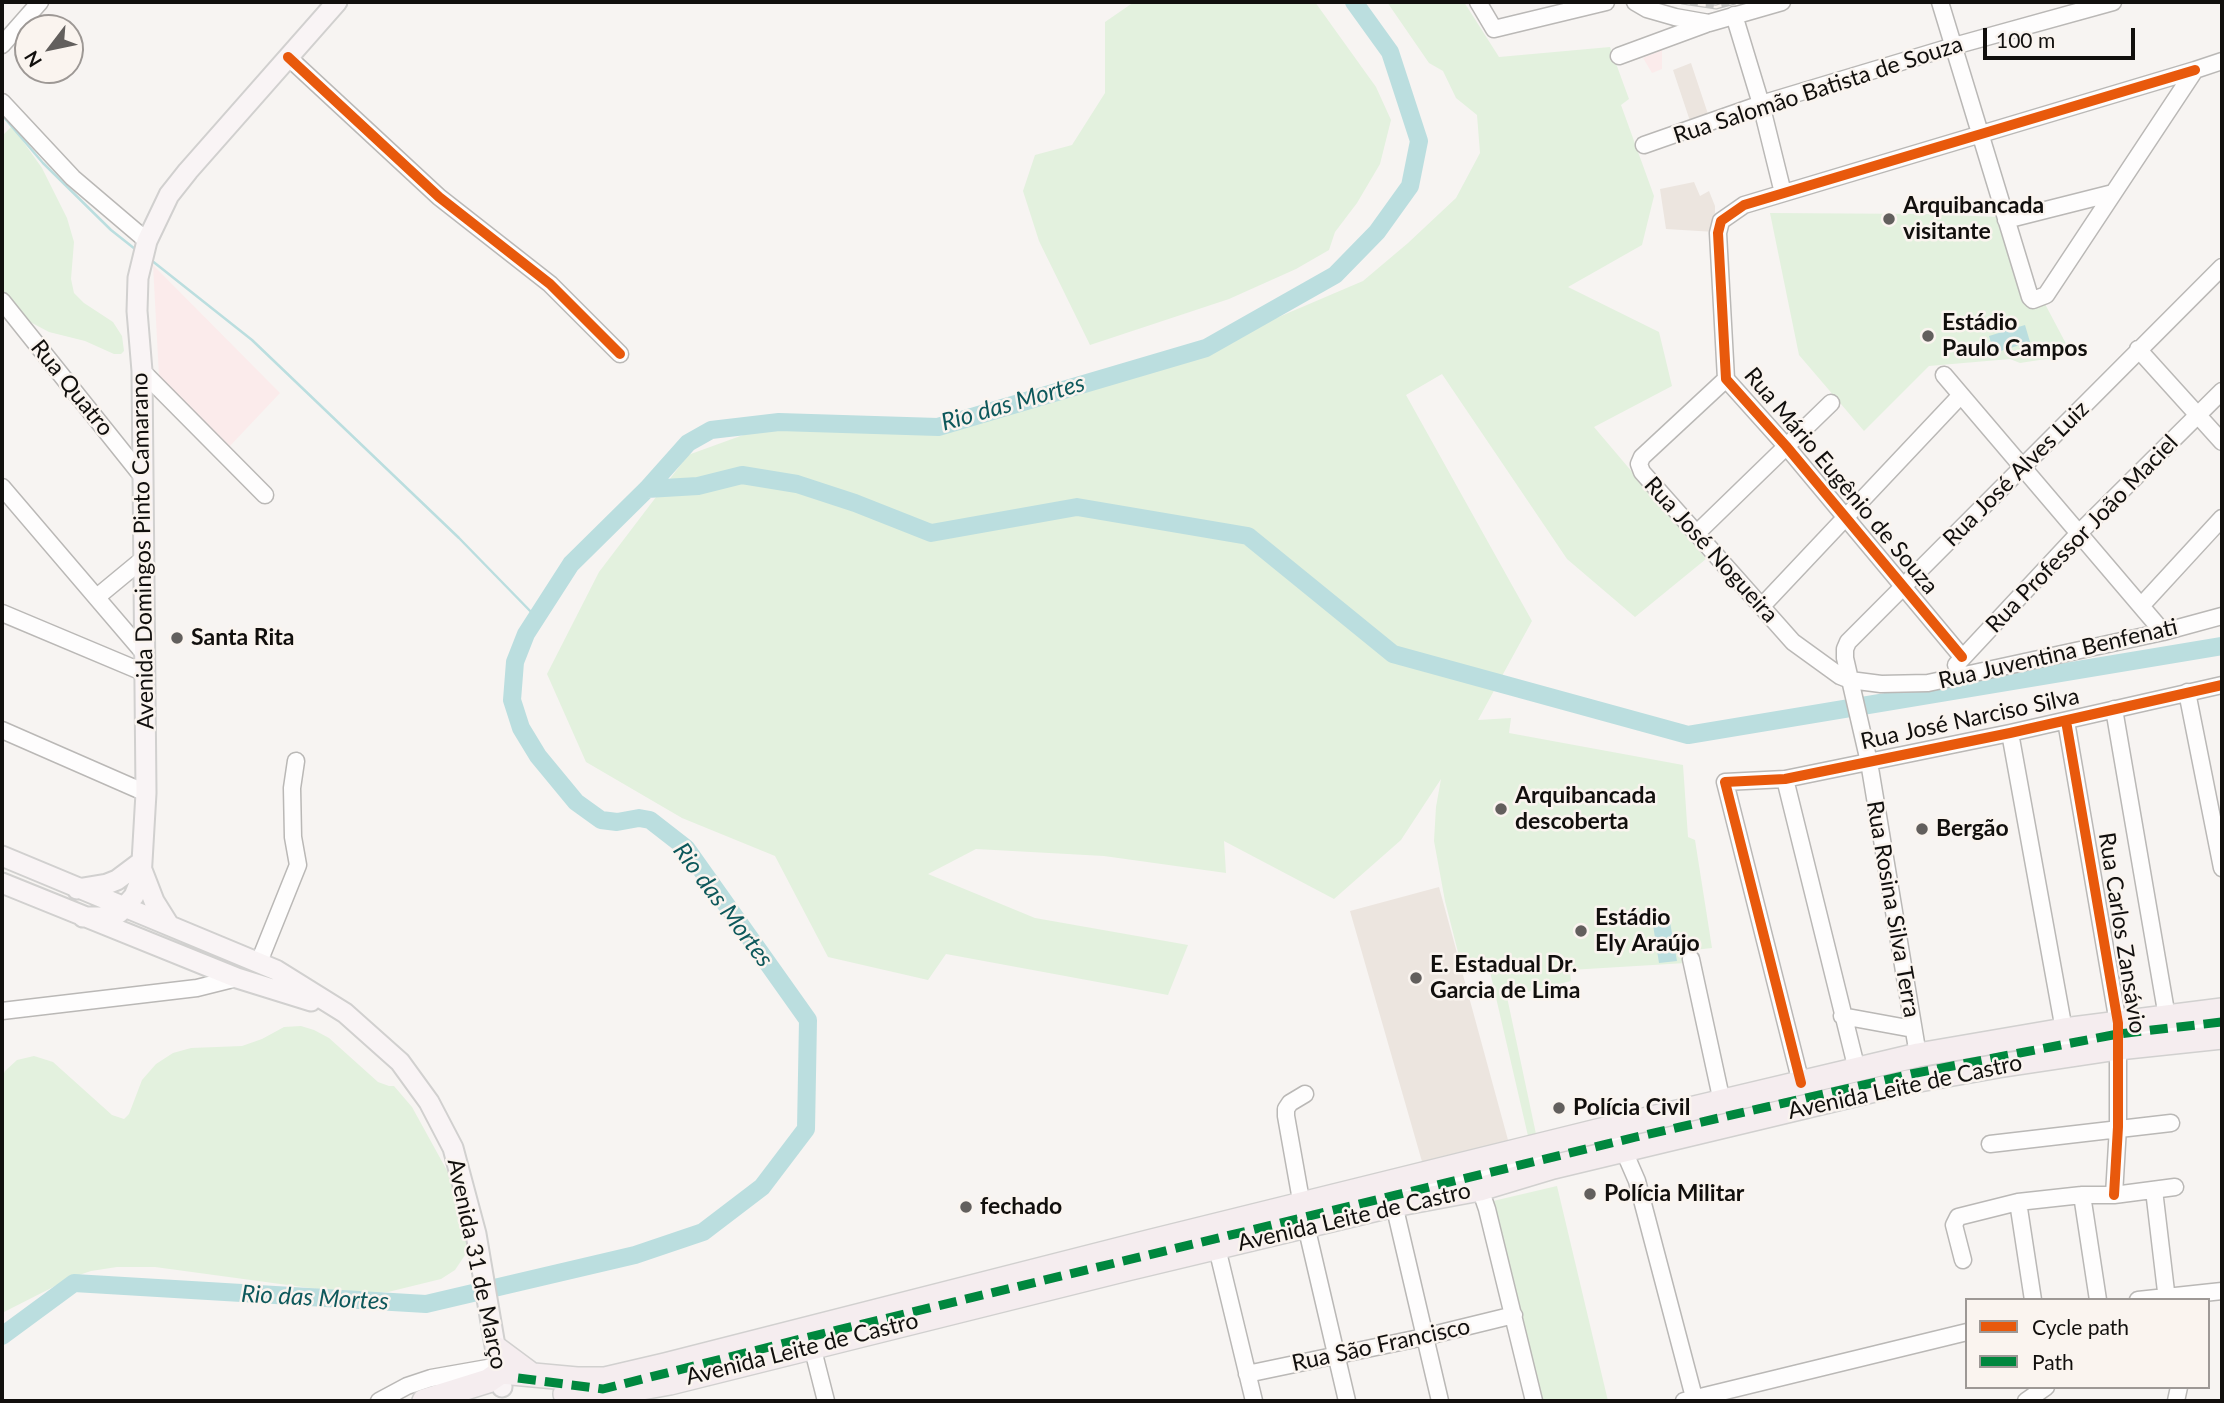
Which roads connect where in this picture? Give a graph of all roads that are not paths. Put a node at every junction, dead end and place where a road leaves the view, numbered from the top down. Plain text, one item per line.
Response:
1 (40, 2) edge
2 (337, 2) edge
3 (1478, 2) edge
4 (1606, 2) edge
5 (1635, 2) edge
6 (1782, 2) edge
7 (1940, 2) edge
8 (2113, 2) edge
9 (1734, 15) junction
10 (1709, 23) junction
11 (2, 45) edge
12 (1954, 46) junction
13 (1619, 56) dead end
14 (288, 57) junction
15 (2222, 61) edge
16 (2195, 70) junction
17 (2, 102) edge
18 (1761, 104) junction
19 (1981, 134) junction
20 (1644, 145) dead end
21 (1783, 193) junction
22 (2113, 193) junction
23 (2006, 220) junction
24 (147, 241) junction
25 (2222, 267) edge
26 (2, 301) edge
27 (2138, 349) junction
28 (620, 354) dead end
29 (142, 371) junction
30 (1944, 375) dead end
31 (1726, 379) junction
32 (2222, 391) edge
33 (1961, 396) junction
34 (1832, 402) dead end
35 (2197, 416) junction
36 (2222, 442) edge
37 (1786, 446) junction
38 (2023, 469) junction
39 (142, 476) junction
40 (2, 486) edge
41 (265, 495) dead end
42 (1844, 517) junction
43 (2222, 518) edge
44 (2080, 532) junction
45 (1697, 533) junction
46 (143, 559) junction
47 (1903, 588) junction
48 (97, 597) junction
49 (1762, 606) junction
50 (2141, 606) junction
51 (2, 613) edge
52 (2222, 616) edge
53 (2163, 632) junction
54 (143, 652) junction
55 (1962, 657) junction
56 (145, 673) junction
57 (1946, 680) junction
58 (2222, 685) edge
59 (1852, 688) junction
60 (2187, 692) junction
61 (2114, 709) junction
62 (2066, 721) junction
63 (2, 730) edge
64 (2010, 733) junction
65 (1867, 755) junction
66 (296, 761) dead end
67 (1785, 779) junction
68 (146, 793) junction
69 (2217, 823) edge
70 (2, 856) edge
71 (141, 866) junction
72 (2222, 868) edge
73 (2, 883) edge
74 (76, 889) junction
75 (125, 908) junction
76 (83, 917) junction
77 (175, 927) junction
78 (172, 953) junction
79 (1691, 959) dead end
80 (254, 960) junction
81 (237, 978) junction
82 (2222, 1010) edge
83 (2, 1011) edge
84 (345, 1013) junction
85 (1842, 1016) junction
86 (2166, 1017) junction
87 (2222, 1022) edge
88 (1913, 1029) junction
89 (2064, 1030) junction
90 (2118, 1035) junction
91 (2222, 1037) edge
92 (1857, 1070) junction
93 (1912, 1070) junction
94 (1801, 1083) junction
95 (1305, 1094) dead end
96 (1722, 1102) junction
97 (2171, 1123) dead end
98 (2118, 1127) junction
99 (1615, 1141) junction
100 (1990, 1144) dead end
101 (1475, 1176) junction
102 (2175, 1187) dead end
103 (2154, 1190) junction
104 (1392, 1195) junction
105 (2082, 1195) junction
106 (2114, 1195) junction
107 (2018, 1202) junction
108 (1304, 1216) junction
109 (1217, 1248) junction
110 (1963, 1260) dead end
111 (2222, 1291) edge
112 (2033, 1298) edge
113 (2098, 1298) edge
114 (2165, 1298) edge
115 (1514, 1315) junction
116 (1965, 1332) edge
117 (1424, 1337) junction
118 (807, 1338) junction
119 (1335, 1354) junction
120 (504, 1368) junction
121 (1247, 1374) junction
122 (2043, 1389) edge
123 (572, 1398) edge
124 (1691, 1400) edge
125 (2029, 1400) edge
126 (379, 1401) edge
127 (424, 1401) edge
128 (826, 1401) edge
129 (1254, 1401) edge
130 (1347, 1401) edge
131 (1440, 1401) edge
132 (1534, 1401) edge

1 - 11 street
2 - 14 main road, Avenida Domingos Pinto Camarano
3 - 4 street
5 - 10 street
6 - 9 street
7 - 12 street
8 - 12 street, Rua Salomão Batista de Souza
9 - 10 street
9 - 18 street
10 - 13 street
12 - 18 street, Rua Salomão Batista de Souza
12 - 19 street
14 - 24 main road, Avenida Domingos Pinto Camarano
14 - 28 street
15 - 16 street
16 - 19 street
16 - 22 street
17 - 24 street
18 - 20 street, Rua Salomão Batista de Souza
18 - 21 street
19 - 21 street
19 - 23 street
21 - 31 street, Rua Mário Eugênio de Souza
22 - 23 street
22 - 23 street
24 - 29 main road, Avenida Domingos Pinto Camarano
25 - 27 street, Rua José Alves Luiz
26 - 39 street, Rua Quatro
27 - 35 street
27 - 38 street, Rua José Alves Luiz
29 - 39 main road, Avenida Domingos Pinto Camarano
29 - 41 street
30 - 33 street
31 - 37 street, Rua Mário Eugênio de Souza
31 - 45 street, Rua José Nogueira
32 - 35 street, Rua Professor João Maciel
33 - 38 street
33 - 42 street
34 - 37 street
35 - 36 street
35 - 44 street, Rua Professor João Maciel
37 - 42 street, Rua Mário Eugênio de Souza
37 - 45 street
38 - 44 street
38 - 47 street, Rua José Alves Luiz
39 - 46 main road, Avenida Domingos Pinto Camarano
40 - 48 street
42 - 47 street, Rua Mário Eugênio de Souza
42 - 49 street
43 - 50 street
44 - 50 street
44 - 55 street, Rua Professor João Maciel
45 - 49 street, Rua José Nogueira
46 - 48 street
46 - 54 main road, Avenida Domingos Pinto Camarano
47 - 55 street, Rua Mário Eugênio de Souza
47 - 59 street, Rua José Alves Luiz
48 - 54 street
49 - 59 street, Rua José Nogueira
50 - 53 street
51 - 56 street
52 - 53 street, Rua Juventina Benfenati
53 - 57 street, Rua Juventina Benfenati
54 - 56 main road, Avenida Domingos Pinto Camarano
55 - 57 street, Rua Professor João Maciel
56 - 68 main road, Avenida Domingos Pinto Camarano
57 - 59 street, Rua Juventina Benfenati
58 - 60 street, Rua José Narciso Silva
59 - 65 street, Rua Rosina Silva Terra
60 - 61 street, Rua José Narciso Silva
60 - 69 street
61 - 62 street, Rua José Narciso Silva
61 - 86 street
62 - 64 street, Rua José Narciso Silva
62 - 90 street, Rua Carlos Zansávio
63 - 68 street
64 - 65 street, Rua José Narciso Silva
64 - 89 street
65 - 67 street, Rua José Narciso Silva
65 - 88 street, Rua Rosina Silva Terra
66 - 80 street
67 - 85 street
67 - 94 street, Rua José Narciso Silva
68 - 71 main road, Avenida Domingos Pinto Camarano
69 - 72 street
70 - 74 main road, Avenida 31 de Março
71 - 74 main road
71 - 75 main road
71 - 77 main road
73 - 76 main road, Avenida 31 de Março
74 - 75 main road, Avenida 31 de Março
75 - 76 main road
75 - 77 main road, Avenida 31 de Março
76 - 78 main road, Avenida 31 de Março
77 - 78 main road
77 - 80 main road, Avenida 31 de Março
78 - 81 main road, Avenida 31 de Março
79 - 96 street
80 - 81 main road
80 - 84 main road, Avenida 31 de Março
81 - 83 street
81 - 84 main road, Avenida 31 de Março
82 - 86 highway, Avenida Leite de Castro
84 - 120 main road, Avenida 31 de Março
85 - 88 street
85 - 92 street
86 - 90 highway, Avenida Leite de Castro
87 - 90 street
88 - 93 street, Rua Rosina Silva Terra
89 - 90 highway, Avenida Leite de Castro
89 - 93 highway, Avenida Leite de Castro
90 - 91 highway, Avenida Leite de Castro
90 - 93 highway, Avenida Leite de Castro
90 - 98 street, Rua Carlos Zansávio
92 - 93 highway, Avenida Leite de Castro
92 - 94 highway, Avenida Leite de Castro
93 - 99 highway, Avenida Leite de Castro
94 - 96 highway, Avenida Leite de Castro
95 - 108 street
96 - 99 highway, Avenida Leite de Castro
97 - 98 street
98 - 100 street
98 - 106 street, Rua Carlos Zansávio
99 - 101 highway, Avenida Leite de Castro
99 - 124 street
101 - 104 highway, Avenida Leite de Castro
101 - 115 street
102 - 103 street
103 - 106 street
103 - 114 street
104 - 108 highway, Avenida Leite de Castro
104 - 117 street
105 - 106 street
105 - 107 street
105 - 113 street
107 - 110 street
107 - 112 street
108 - 109 highway, Avenida Leite de Castro
108 - 118 highway, Avenida Leite de Castro
108 - 119 street
109 - 118 highway, Avenida Leite de Castro
109 - 121 street
111 - 114 street
115 - 117 street, Rua São Francisco
115 - 132 street
116 - 124 street
117 - 119 street, Rua São Francisco
117 - 131 street
118 - 120 highway, Avenida Leite de Castro
118 - 123 highway, Avenida Leite de Castro
118 - 128 street
119 - 121 street, Rua São Francisco
119 - 130 street
120 - 123 highway, Avenida Leite de Castro
120 - 126 street
120 - 127 highway, Avenida Leite de Castro
121 - 129 street
122 - 125 street

